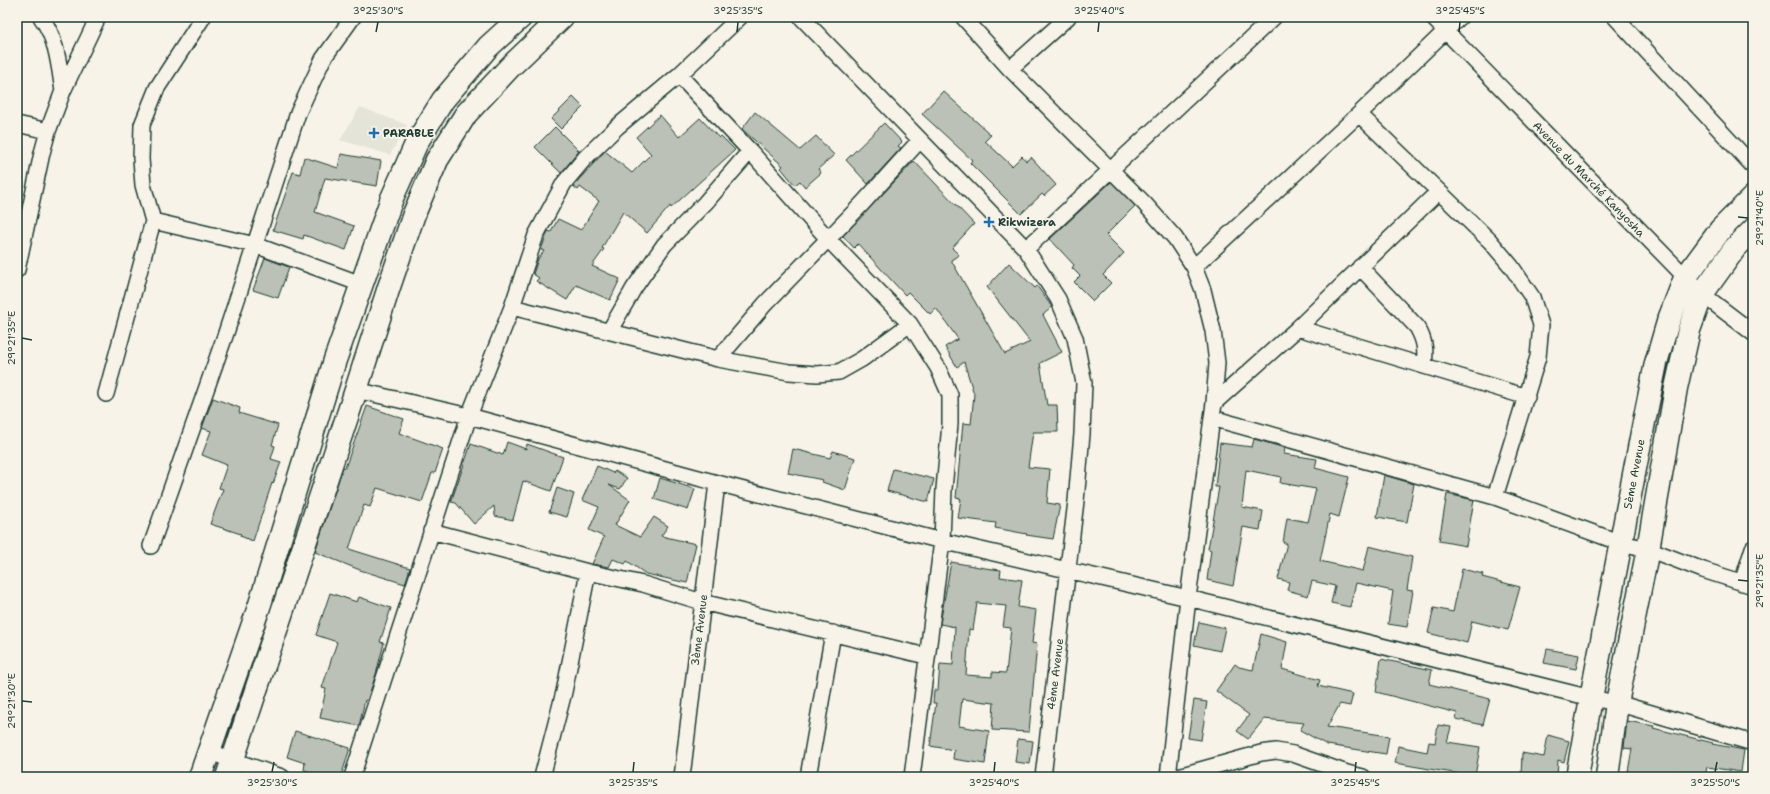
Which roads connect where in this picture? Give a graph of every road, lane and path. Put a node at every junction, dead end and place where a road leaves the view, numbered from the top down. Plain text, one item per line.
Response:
1 (41, 17) edge
2 (98, 17) edge
3 (203, 17) edge
4 (353, 17) edge
5 (521, 17) edge
6 (562, 17) edge
7 (740, 17) edge
8 (801, 17) edge
9 (963, 17) edge
10 (1068, 17) edge
11 (1274, 17) edge
12 (1432, 17) edge
13 (1460, 17) edge
14 (1617, 18) edge
15 (1445, 31) junction
16 (1010, 69) junction
17 (679, 75) junction
18 (63, 91) junction
19 (1359, 114) junction
20 (17, 124) edge
21 (48, 131) junction
22 (920, 140) junction
23 (750, 151) junction
24 (1753, 166) edge
25 (1110, 169) junction
26 (1439, 191) junction
27 (1753, 197) edge
28 (153, 221) junction
29 (1753, 230) edge
30 (829, 240) junction
31 (255, 245) junction
32 (1026, 249) junction
33 (1194, 267) junction
34 (1360, 267) junction
35 (17, 270) edge
36 (1685, 278) junction
37 (361, 284) junction
38 (1702, 294) junction
39 (512, 307) junction
40 (910, 324) junction
41 (1298, 328) junction
42 (610, 330) junction
43 (1753, 333) edge
44 (718, 359) junction
45 (1424, 366) junction
46 (356, 390) junction
47 (106, 394) dead end
48 (1527, 397) junction
49 (1213, 410) junction
50 (469, 416) junction
51 (716, 483) junction
52 (1495, 497) junction
53 (431, 531) junction
54 (942, 541) junction
55 (1621, 543) junction
56 (151, 546) dead end
57 (1753, 548) edge
58 (1648, 549) junction
59 (1067, 571) junction
60 (588, 572) junction
61 (1748, 584) edge
62 (1188, 598) junction
63 (702, 602) junction
64 (833, 633) junction
65 (926, 656) junction
66 (1591, 698) junction
67 (1617, 703) junction
68 (1753, 743) edge
69 (209, 752) junction
70 (230, 769) edge
71 (200, 777) edge
72 (282, 777) edge
73 (352, 777) edge
74 (542, 777) edge
75 (682, 777) edge
76 (808, 777) edge
77 (912, 777) edge
78 (1043, 777) edge
79 (1168, 777) edge
80 (1175, 777) edge
81 (1363, 777) edge
82 (1577, 777) edge
83 (1607, 777) edge

1 - 18 street
2 - 18 street
3 - 28 street
4 - 31 street
5 - 37 street
6 - 46 street
7 - 17 street
8 - 22 street, 4ème Avenue
9 - 16 street
10 - 16 street
11 - 25 street
12 - 15 street, Avenue du Marché Kanyosha
13 - 15 street
14 - 24 street
15 - 19 street
15 - 36 street, Avenue du Marché Kanyosha
16 - 25 street
17 - 23 street
17 - 39 street
18 - 21 street
19 - 26 street
19 - 33 street
20 - 21 street
21 - 35 street
22 - 30 street
22 - 32 street, 4ème Avenue
23 - 30 street
23 - 42 street
25 - 32 street
25 - 33 street
26 - 34 street
26 - 48 street
27 - 36 street, 5ème Avenue
28 - 31 street
28 - 47 street
29 - 38 street
30 - 40 street
30 - 44 street
31 - 37 street
31 - 56 street
32 - 59 street, 4ème Avenue
33 - 49 street
34 - 41 street
34 - 45 street
36 - 38 street, Avenue du Marché Kanyosha
36 - 55 street, 5ème Avenue
37 - 69 street
38 - 43 street, Avenue du Marché Kanyosha
38 - 58 street
39 - 42 street
39 - 50 street
40 - 44 street
40 - 54 street
41 - 45 street
41 - 49 street
42 - 44 street
45 - 48 street
46 - 50 street
46 - 70 street
48 - 52 street
49 - 52 street
49 - 62 street
50 - 51 street
50 - 53 street
51 - 54 street
51 - 63 street, 3ème Avenue
52 - 55 street
53 - 60 street
53 - 73 street
54 - 59 street
54 - 65 street
55 - 58 street
55 - 66 street, 5ème Avenue
57 - 61 street
58 - 61 street
58 - 67 street
59 - 62 street
59 - 78 street, 4ème Avenue
60 - 63 street
60 - 74 street
62 - 66 street
62 - 79 street
63 - 64 street
63 - 75 street, 3ème Avenue
64 - 65 street
64 - 76 street
65 - 77 street
66 - 67 street
66 - 82 street, 5ème Avenue
67 - 68 street
67 - 83 street
69 - 70 street
69 - 71 street
70 - 72 street
80 - 81 street

